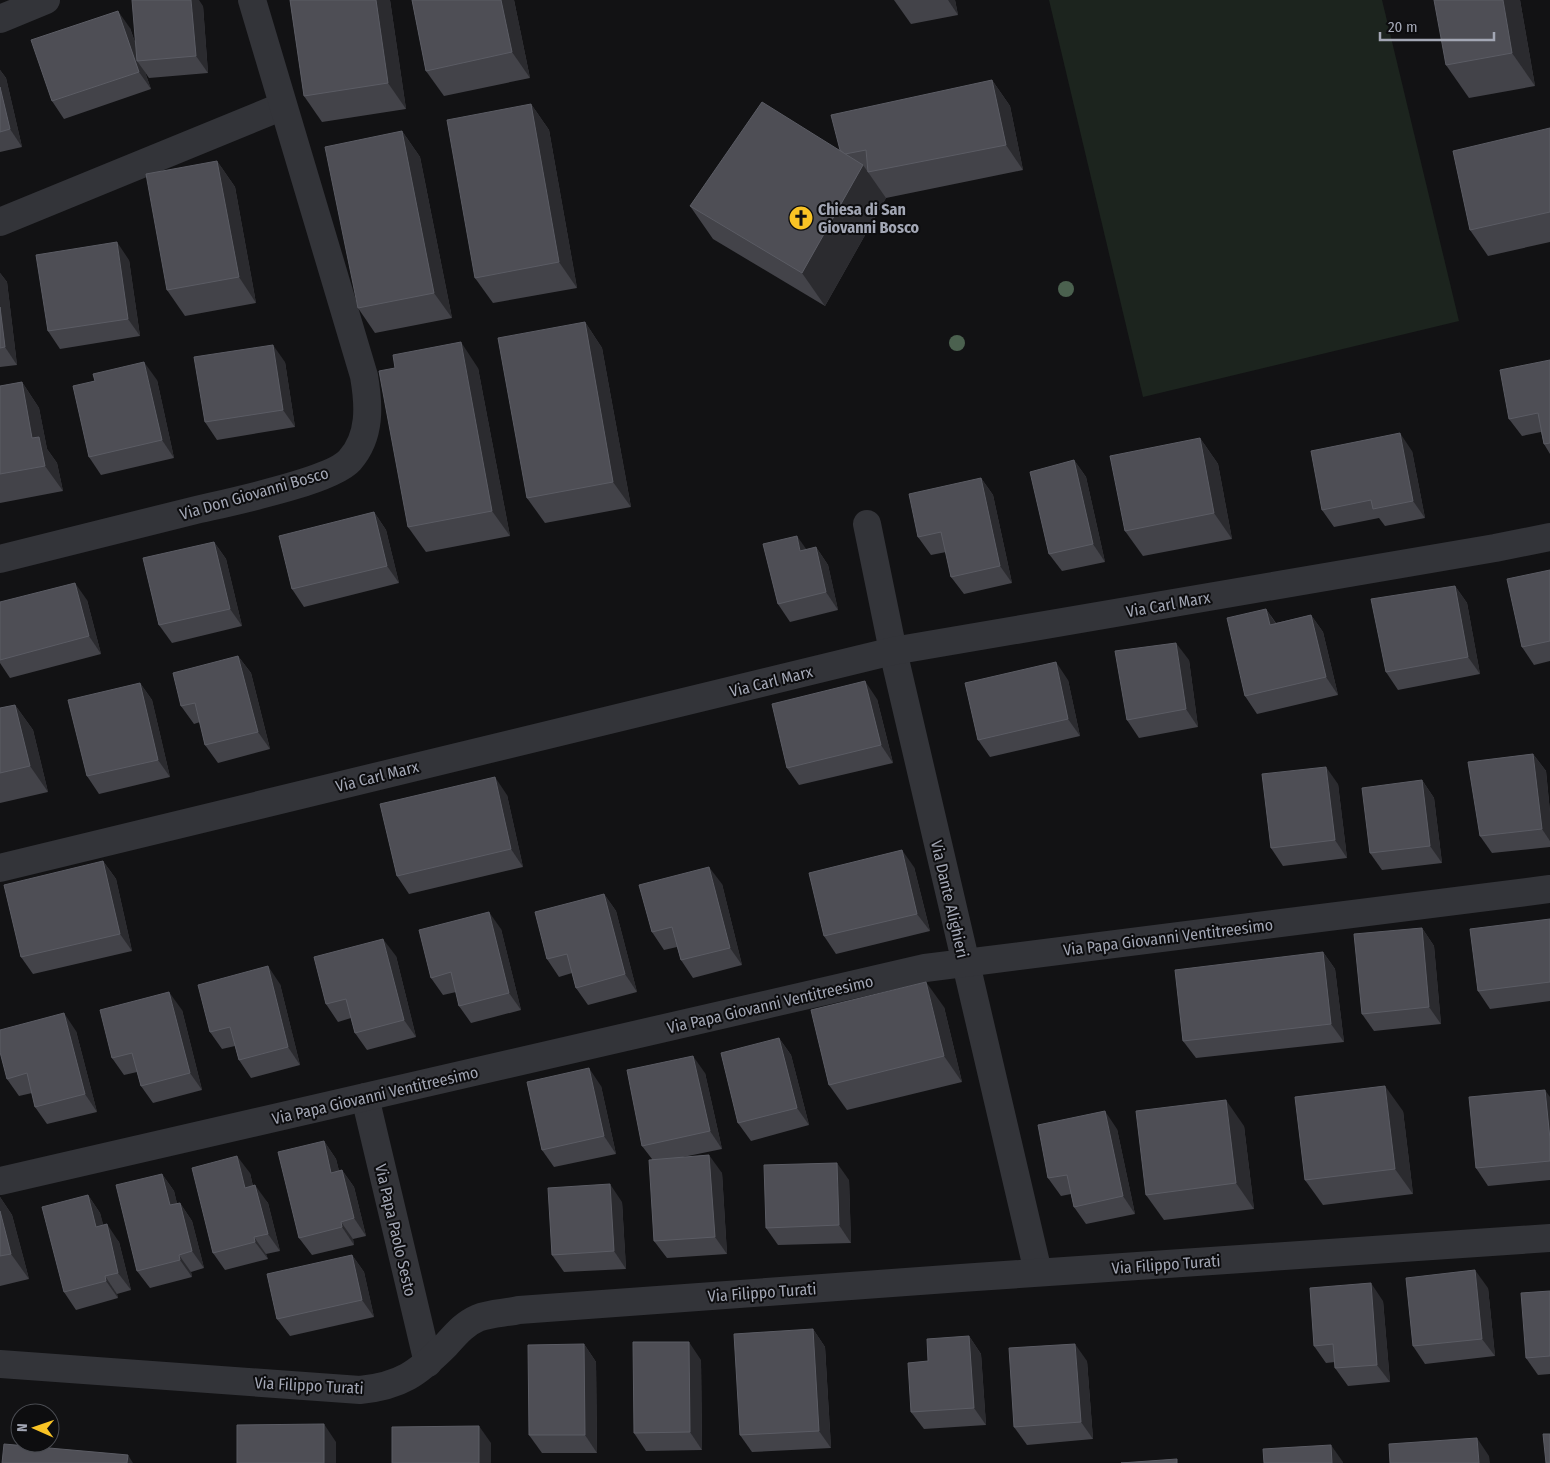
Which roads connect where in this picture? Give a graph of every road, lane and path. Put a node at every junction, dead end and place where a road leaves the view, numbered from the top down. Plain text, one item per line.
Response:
1 (46, 0) edge
2 (252, 0) edge
3 (0, 19) edge
4 (283, 106) junction
5 (0, 222) edge
6 (867, 524) dead end
7 (1550, 537) edge
8 (0, 558) edge
9 (893, 651) junction
10 (0, 868) edge
11 (1550, 889) edge
12 (965, 963) junction
13 (365, 1097) junction
14 (0, 1181) edge
15 (1550, 1238) edge
16 (1038, 1272) junction
17 (428, 1362) junction
18 (0, 1364) edge

1 - 3 street
2 - 4 street, Via Don Giovanni Bosco
4 - 5 street
4 - 8 street, Via Don Giovanni Bosco
6 - 9 street, Via Dante Alighieri
7 - 9 street, Via Carl Marx
9 - 10 street, Via Carl Marx
9 - 12 street, Via Dante Alighieri
11 - 12 street, Via Papa Giovanni Ventitreesimo
12 - 13 street, Via Papa Giovanni Ventitreesimo
12 - 16 street, Via Dante Alighieri
13 - 14 street, Via Papa Giovanni Ventitreesimo
13 - 17 street, Via Papa Paolo Sesto
15 - 16 street, Via Filippo Turati
16 - 17 street, Via Filippo Turati
17 - 18 street, Via Filippo Turati

